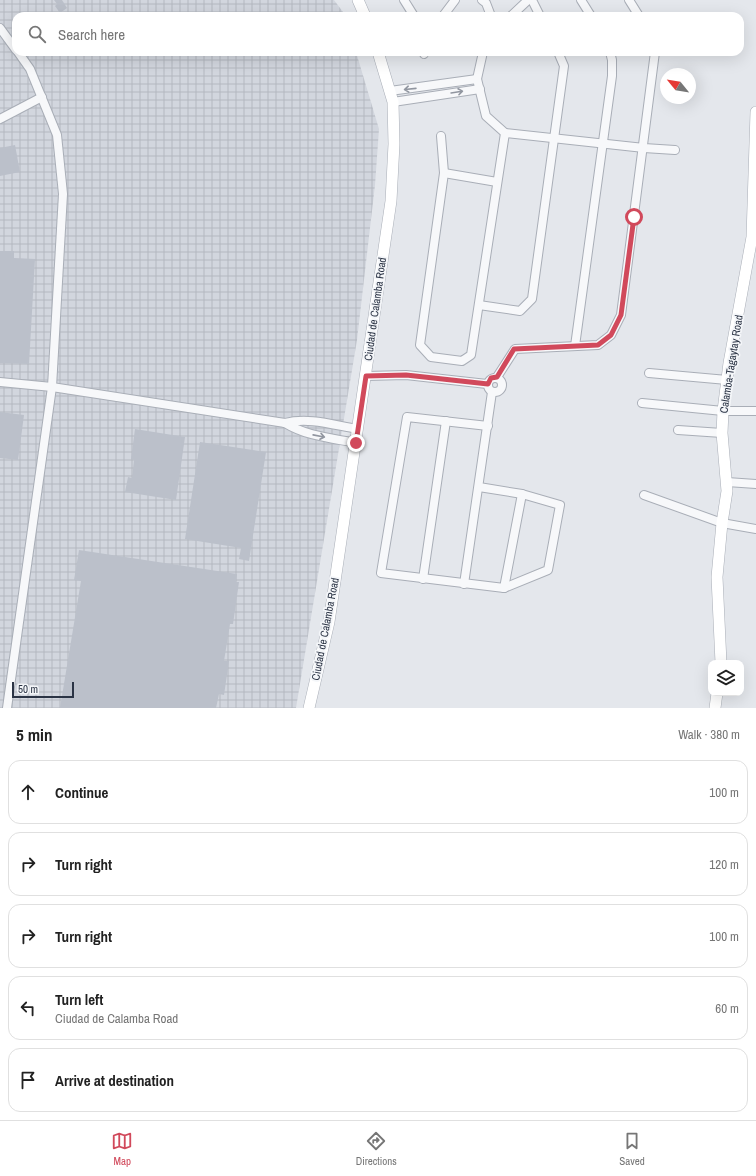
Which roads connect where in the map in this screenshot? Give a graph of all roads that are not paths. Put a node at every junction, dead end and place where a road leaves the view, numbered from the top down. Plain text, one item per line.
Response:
1 (358, 0) edge
2 (404, 0) edge
3 (454, 0) edge
4 (482, 0) edge
5 (528, 0) edge
6 (532, 0) edge
7 (581, 0) edge
8 (629, 0) edge
9 (364, 12) edge
10 (412, 12) edge
11 (446, 12) edge
12 (489, 12) edge
13 (515, 12) edge
14 (538, 12) edge
15 (588, 12) edge
16 (636, 12) edge
17 (0, 28) edge
18 (12, 44) edge
19 (21, 56) edge
20 (379, 56) edge
21 (482, 56) edge
22 (560, 56) edge
23 (611, 56) edge
24 (655, 56) edge
25 (477, 79) junction
26 (480, 89) junction
27 (390, 91) junction
28 (42, 97) junction
29 (393, 102) junction
30 (756, 112) edge
31 (0, 118) edge
32 (505, 133) junction
33 (441, 136) dead end
34 (555, 138) junction
35 (603, 143) junction
36 (644, 148) junction
37 (675, 150) dead end
38 (444, 173) junction
39 (497, 182) junction
40 (754, 238) edge
41 (479, 305) junction
42 (575, 346) junction
43 (649, 374) dead end
44 (366, 376) junction
45 (497, 377) junction
46 (727, 380) junction
47 (0, 382) edge
48 (488, 384) junction
49 (52, 387) junction
50 (492, 392) junction
51 (642, 403) dead end
52 (723, 411) junction
53 (756, 411) edge
54 (446, 421) junction
55 (285, 423) junction
56 (488, 426) junction
57 (357, 429) junction
58 (678, 430) dead end
59 (722, 433) junction
60 (356, 443) junction
61 (727, 482) junction
62 (756, 484) edge
63 (479, 487) junction
64 (522, 494) junction
65 (644, 495) dead end
66 (722, 523) junction
67 (756, 529) edge
68 (423, 578) junction
69 (464, 584) junction
70 (504, 588) junction
71 (721, 660) edge
72 (717, 696) edge
73 (7, 708) edge
74 (309, 708) edge
75 (715, 708) edge

1 - 9 main road
2 - 10 street
3 - 11 street
4 - 12 street
5 - 13 street
6 - 14 street
7 - 15 street
8 - 16 street
17 - 18 street
19 - 28 street
20 - 27 main road, Ciudad de Calamba Road
21 - 25 street
22 - 34 street
23 - 35 street
24 - 36 street
25 - 26 street
25 -> 27 street
29 -> 26 street
26 - 32 street
27 - 29 main road, Ciudad de Calamba Road
28 - 31 street
28 - 49 street
29 - 44 main road, Ciudad de Calamba Road
30 - 40 main road, Calamba-Tagaytay Road
32 - 34 street
32 - 39 street
33 - 38 street
34 - 35 street
34 - 41 street
35 - 36 street
35 - 42 street
36 - 37 street
36 - 42 street
38 - 39 street
38 - 41 street
39 - 41 street
40 - 46 main road, Calamba-Tagaytay Road
42 - 45 street
43 - 46 street
44 - 48 street
44 - 57 main road, Ciudad de Calamba Road
45 - 48 street
45 - 50 street
46 - 52 main road, Calamba-Tagaytay Road
47 - 49 street
48 - 50 street
49 - 55 street
49 - 73 street
50 - 56 street
51 - 52 street
52 - 53 street
52 - 59 main road, Calamba-Tagaytay Road
54 - 56 street
54 - 68 street
54 - 68 street
55 - 57 street
55 -> 60 street
56 - 63 street
57 - 60 main road, Ciudad de Calamba Road
58 - 59 street
59 - 61 main road, Calamba-Tagaytay Road
60 - 74 main road, Ciudad de Calamba Road
61 - 62 street
61 - 66 main road, Calamba-Tagaytay Road
63 - 64 street
63 - 69 street
64 - 70 street
64 - 70 street
65 - 66 street
66 - 67 street
66 - 71 main road, Calamba-Tagaytay Road
68 - 69 street
69 - 70 street
72 - 75 main road

